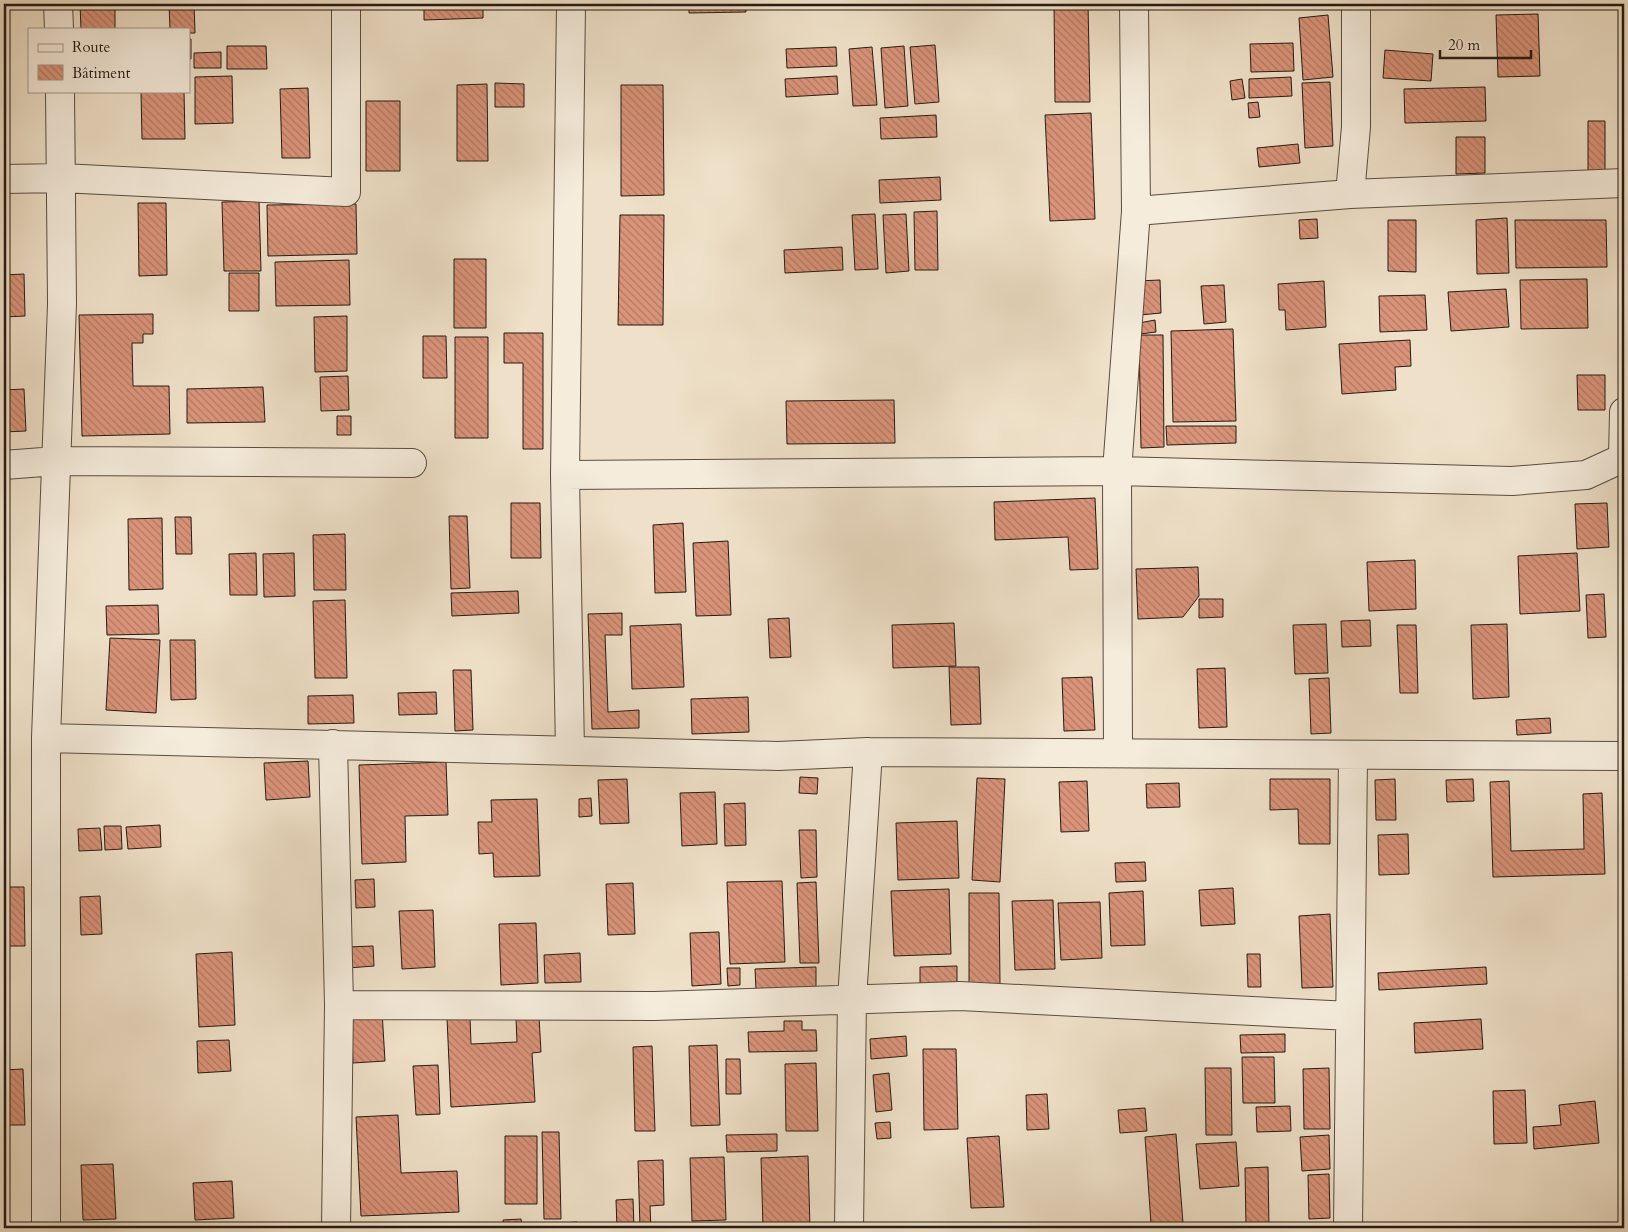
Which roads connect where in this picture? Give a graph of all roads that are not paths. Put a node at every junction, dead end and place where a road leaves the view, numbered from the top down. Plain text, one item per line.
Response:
1 (58, 4) edge
2 (346, 4) edge
3 (571, 4) edge
4 (1134, 4) edge
5 (1356, 4) edge
6 (58, 28) edge
7 (60, 92) edge
8 (61, 178) junction
9 (4, 180) edge
10 (1624, 183) edge
11 (1350, 194) junction
12 (1136, 210) junction
13 (1624, 412) edge
14 (1624, 459) edge
15 (56, 461) junction
16 (412, 464) dead end
17 (4, 465) edge
18 (1117, 471) junction
19 (565, 475) junction
20 (46, 738) junction
21 (334, 744) junction
22 (570, 751) junction
23 (868, 752) junction
24 (1118, 752) junction
25 (1353, 756) junction
26 (1624, 756) edge
27 (852, 999) junction
28 (339, 1005) junction
29 (1350, 1016) junction
30 (46, 1228) edge
31 (336, 1228) edge
32 (850, 1228) edge
33 (1348, 1228) edge

1 - 6 street
2 - 8 street
3 - 19 street
4 - 12 street
5 - 11 street
7 - 8 street
8 - 9 street
8 - 15 street
10 - 11 street
11 - 12 street
12 - 18 street
13 - 14 street
14 - 18 street
15 - 16 street
15 - 17 street
15 - 20 street
18 - 19 street
18 - 24 street
19 - 22 street
20 - 21 street
20 - 30 street
21 - 22 street
21 - 28 street
22 - 23 street
23 - 24 street
23 - 27 street
24 - 25 street
25 - 26 street
25 - 29 street
27 - 28 street
27 - 29 street
27 - 32 street
28 - 31 street
29 - 33 street

